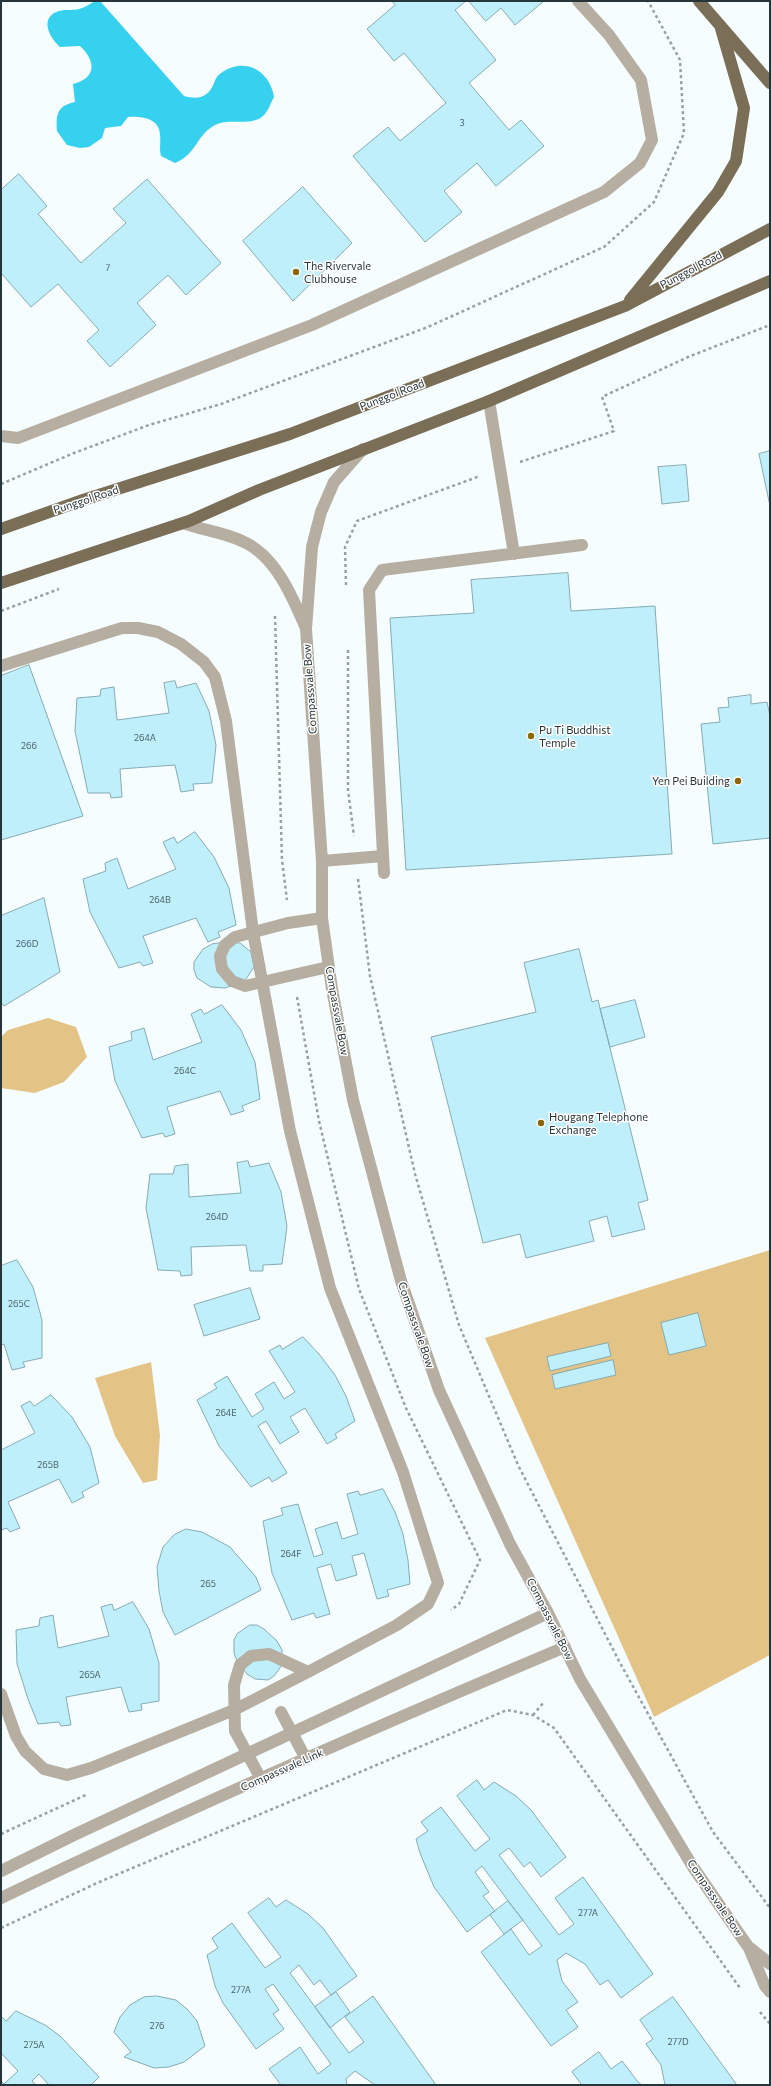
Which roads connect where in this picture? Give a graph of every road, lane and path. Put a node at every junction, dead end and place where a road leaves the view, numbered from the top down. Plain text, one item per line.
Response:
1 (578, 1) edge
2 (699, 1) edge
3 (720, 25) junction
4 (770, 83) edge
5 (770, 228) edge
6 (770, 281) edge
7 (770, 288) edge
8 (752, 289) junction
9 (625, 306) junction
10 (770, 326) edge
11 (489, 401) junction
12 (1, 436) edge
13 (363, 449) junction
14 (500, 468) junction
15 (183, 523) junction
16 (1, 529) edge
17 (582, 545) dead end
18 (514, 554) junction
19 (1, 584) edge
20 (346, 593) dead end
21 (306, 629) junction
22 (348, 646) dead end
23 (1, 666) edge
24 (383, 856) junction
25 (356, 858) junction
26 (322, 861) junction
27 (384, 873) dead end
28 (322, 918) junction
29 (253, 932) junction
30 (328, 967) junction
31 (262, 983) junction
32 (548, 1613) junction
33 (565, 1647) junction
34 (308, 1672) junction
35 (1, 1694) edge
36 (544, 1702) dead end
37 (234, 1710) junction
38 (281, 1712) dead end
39 (534, 1714) junction
40 (293, 1734) junction
41 (248, 1754) junction
42 (306, 1759) junction
43 (261, 1779) junction
44 (1, 1871) edge
45 (1, 1898) edge
46 (770, 1908) edge
47 (1, 1928) edge
48 (749, 1948) junction
49 (770, 1964) edge
50 (742, 1990) dead end
51 (770, 1992) edge
52 (756, 2007) dead end
53 (770, 2024) edge

1 - 12 street
2 - 3 main road
3 - 4 main road
3 - 9 main road
5 - 9 main road, Punggol Road
6 - 8 main road
7 - 8 main road
8 - 11 main road
9 - 16 main road, Punggol Road
10 - 14 path
11 - 13 main road
11 - 14 street
13 - 15 main road
13 - 21 street, Compassvale Bow
14 - 18 street
14 - 20 path
15 - 19 main road
15 - 21 street, Compassvale Bow
17 - 18 street
18 - 24 street
21 - 26 street, Compassvale Bow
22 - 25 path
23 - 29 street
24 - 25 street
24 - 27 street
25 - 26 street
25 - 46 path
26 - 28 street, Compassvale Bow
28 - 29 street
28 - 30 street, Compassvale Bow
29 - 31 street
29 - 31 street
30 - 31 street
30 - 32 street, Compassvale Bow
31 - 34 street
32 - 33 street, Compassvale Bow
32 - 40 street
33 - 42 street, Compassvale Link
33 - 48 street, Compassvale Bow
34 - 37 street
34 - 37 street
35 - 37 street
36 - 39 path
37 - 41 street
38 - 40 street
39 - 47 path
39 - 50 path
40 - 41 street
40 - 42 street
41 - 43 street
41 - 44 street
42 - 43 street, Compassvale Link
43 - 45 street, Compassvale Link
48 - 49 street, Compassvale Bow
48 - 51 street, Compassvale Bow
52 - 53 path

